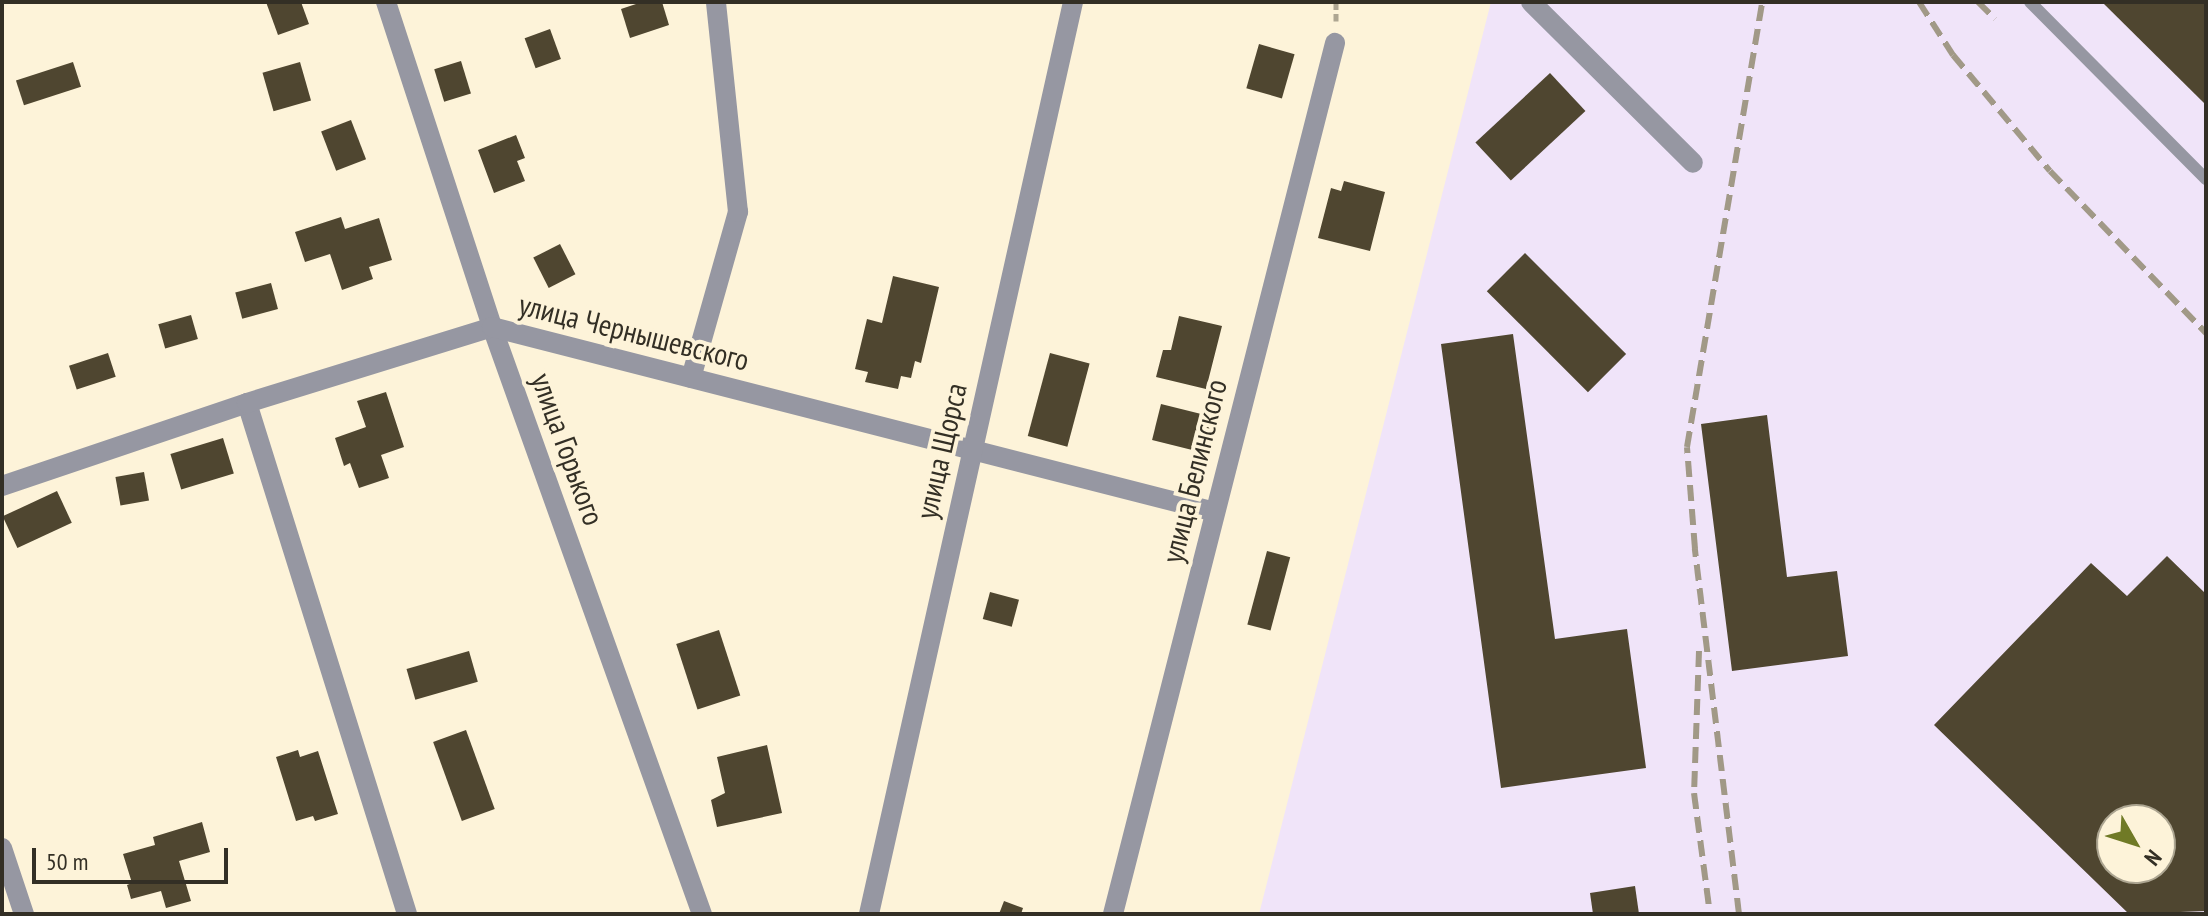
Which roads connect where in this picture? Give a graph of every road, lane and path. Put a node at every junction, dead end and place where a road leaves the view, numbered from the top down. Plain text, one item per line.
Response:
1 (386, 2) edge
2 (716, 2) edge
3 (1073, 2) edge
4 (1531, 2) edge
5 (2030, 2) edge
6 (1335, 43) dead end
7 (1693, 163) dead end
8 (2206, 179) edge
9 (492, 327) junction
10 (691, 378) junction
11 (247, 403) junction
12 (972, 450) junction
13 (2, 486) edge
14 (1215, 512) junction
15 (2, 848) edge
16 (24, 914) edge
17 (407, 914) edge
18 (702, 914) edge
19 (869, 914) edge
20 (1113, 914) edge

1 - 9 street, улица Горького
2 - 10 street
3 - 12 street, улица Щорса
4 - 7 street
5 - 8 lane
6 - 14 street, улица Белинского
9 - 10 street, улица Чернышевского
9 - 11 street, улица Чернышевского
9 - 18 street, улица Горького
10 - 12 street, улица Чернышевского
11 - 13 street, улица Чернышевского
11 - 17 street
12 - 14 street, улица Чернышевского
12 - 19 street, улица Щорса
14 - 20 street, улица Белинского
15 - 16 street

